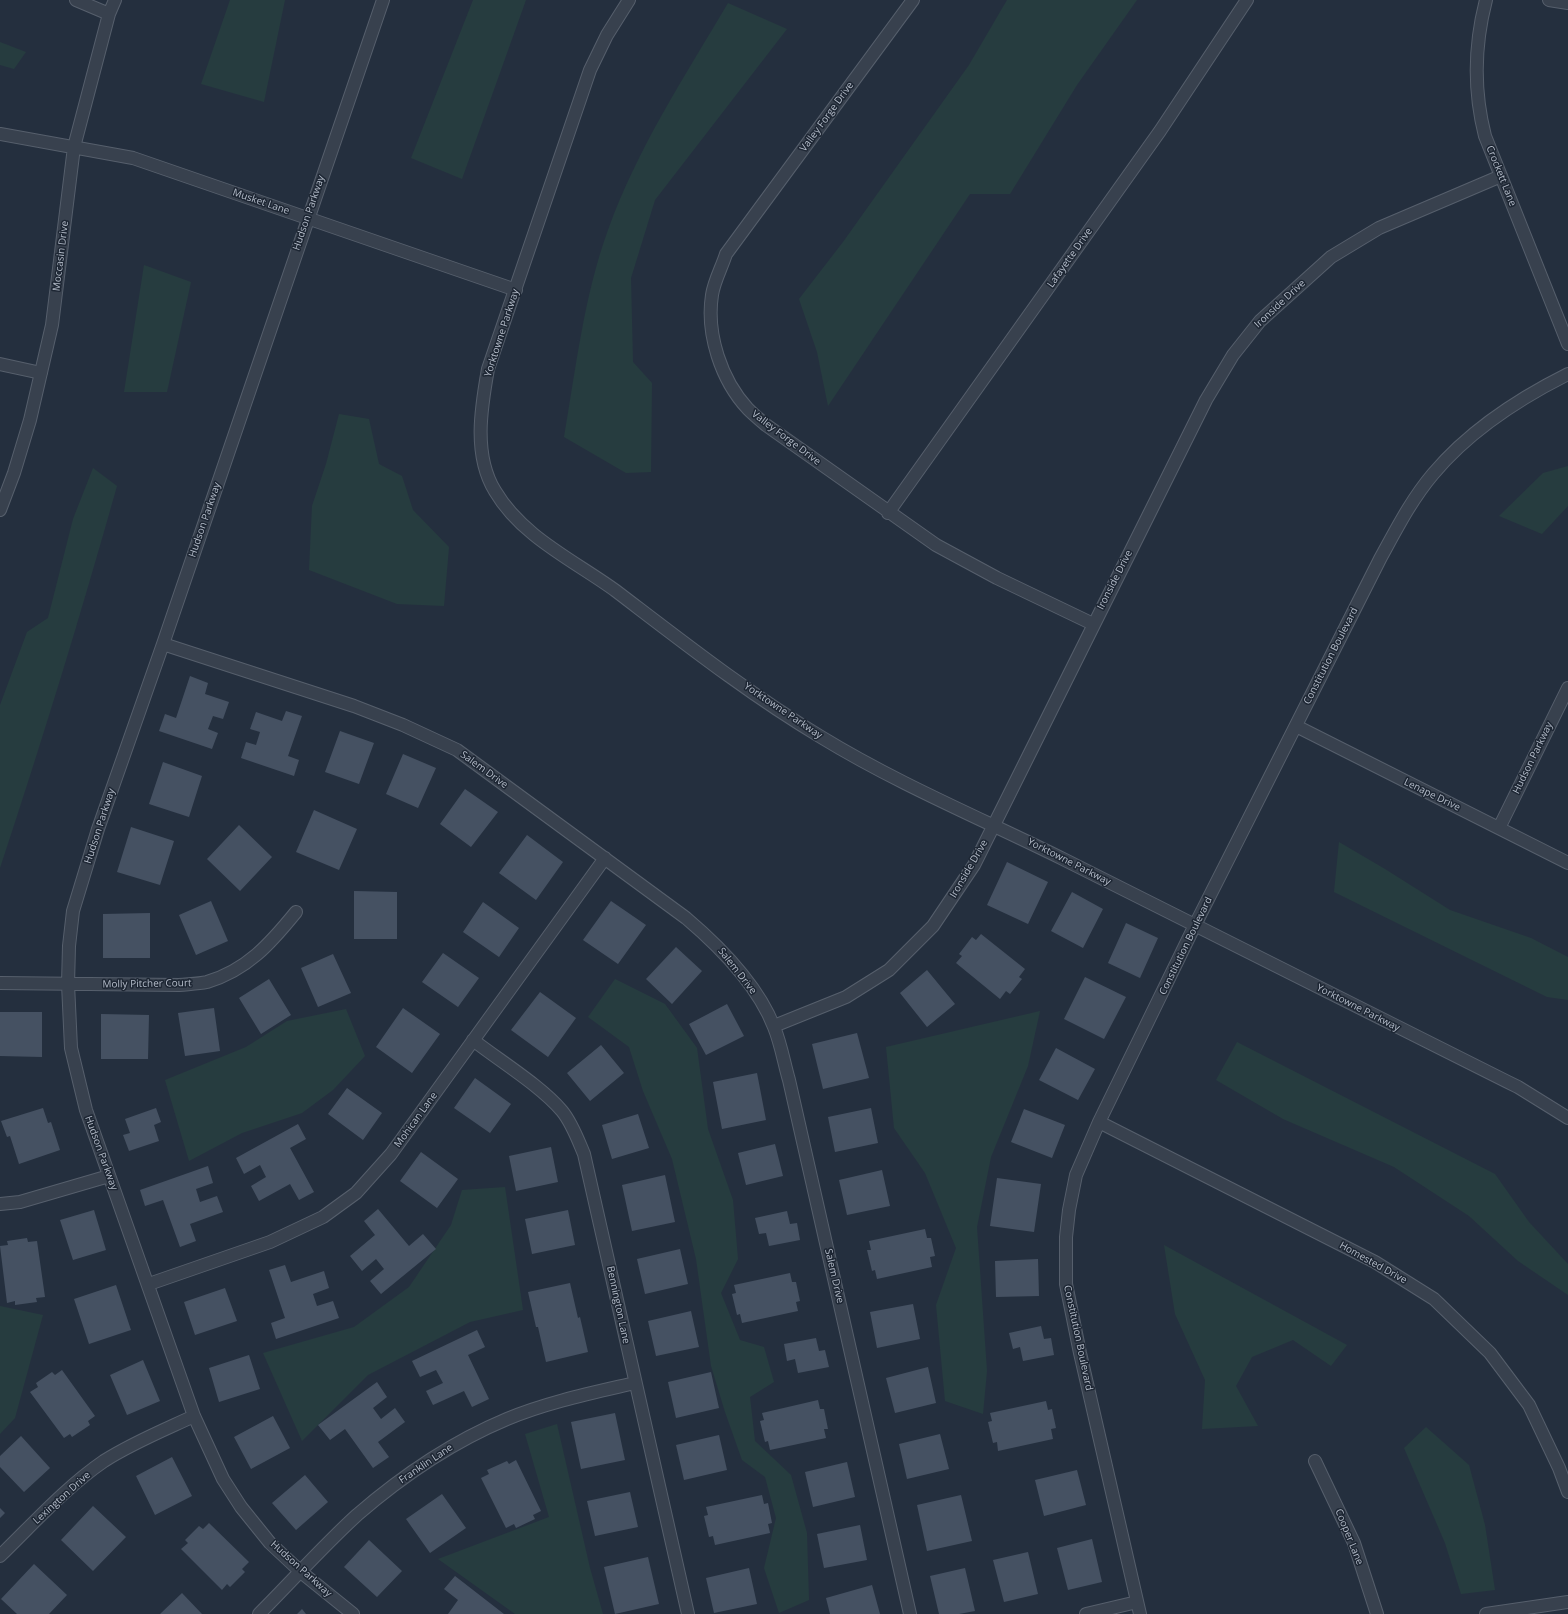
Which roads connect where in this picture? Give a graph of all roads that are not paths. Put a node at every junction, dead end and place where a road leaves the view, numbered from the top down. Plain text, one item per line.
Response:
1 (76, 0) edge
2 (115, 0) edge
3 (383, 0) edge
4 (629, 0) edge
5 (913, 0) edge
6 (1247, 0) edge
7 (1486, 0) edge
8 (1549, 0) edge
9 (1568, 3) edge
10 (109, 14) junction
11 (0, 134) edge
12 (74, 148) junction
13 (1501, 176) junction
14 (307, 218) junction
15 (516, 290) junction
16 (1568, 344) edge
17 (0, 364) edge
18 (41, 373) junction
19 (1568, 374) edge
20 (0, 510) edge
21 (888, 513) junction
22 (1093, 624) junction
23 (163, 644) junction
24 (1568, 688) edge
25 (1296, 726) junction
26 (994, 824) junction
27 (1499, 828) junction
28 (605, 858) junction
29 (1568, 863) edge
30 (296, 912) dead end
31 (1195, 925) junction
32 (0, 983) edge
33 (68, 984) junction
34 (774, 1026) junction
35 (473, 1040) junction
36 (1568, 1118) edge
37 (1099, 1122) junction
38 (109, 1176) junction
39 (0, 1204) edge
40 (149, 1284) junction
41 (635, 1383) junction
42 (194, 1416) junction
43 (1315, 1461) dead end
44 (1568, 1492) edge
45 (0, 1556) edge
46 (301, 1572) junction
47 (1568, 1602) edge
48 (1139, 1608) edge
49 (259, 1614) edge
50 (353, 1614) edge
51 (688, 1614) edge
52 (910, 1614) edge
53 (1086, 1614) edge
54 (1377, 1614) edge
55 (1486, 1614) edge

1 - 10 street
2 - 10 street, Moccasin Drive
3 - 14 street, Hudson Parkway
4 - 15 street, Yorktowne Parkway
5 - 21 street, Valley Forge Drive
6 - 21 street, Lafayette Drive
7 - 13 street, Crockett Lane
8 - 9 street
10 - 12 street, Moccasin Drive
11 - 12 street, Musket Lane
12 - 14 street, Musket Lane
12 - 18 street, Moccasin Drive
13 - 16 street, Crockett Lane
13 - 22 street, Ironside Drive
14 - 15 street, Musket Lane
14 - 23 street, Hudson Parkway
15 - 26 street, Yorktowne Parkway
17 - 18 street
18 - 20 street, Moccasin Drive
19 - 25 street, Constitution Boulevard
21 - 22 street, Valley Forge Drive
22 - 26 street, Ironside Drive
23 - 28 street, Salem Drive
23 - 33 street, Hudson Parkway
24 - 27 street, Hudson Parkway
25 - 27 street, Lenape Drive
25 - 31 street, Constitution Boulevard
26 - 31 street, Yorktowne Parkway
26 - 34 street, Ironside Drive
27 - 29 street, Lenape Drive
28 - 34 street, Salem Drive
28 - 35 street, Mohican Lane
30 - 33 street, Molly Pitcher Court
31 - 36 street, Yorktowne Parkway
31 - 37 street, Constitution Boulevard
32 - 33 street, Molly Pitcher Court
33 - 38 street, Hudson Parkway
34 - 52 street, Salem Drive
35 - 40 street, Mohican Lane
35 - 41 street, Bennington Lane
37 - 44 street, Homested Drive
37 - 48 street, Constitution Boulevard
38 - 39 street
38 - 40 street, Hudson Parkway
40 - 42 street, Hudson Parkway
41 - 46 street, Franklin Lane
41 - 51 street, Bennington Lane
42 - 45 street, Lexington Drive
42 - 46 street, Hudson Parkway
43 - 54 street, Cooper Lane
46 - 49 street, Franklin Lane
46 - 50 street, Hudson Parkway
47 - 55 street
48 - 53 street

